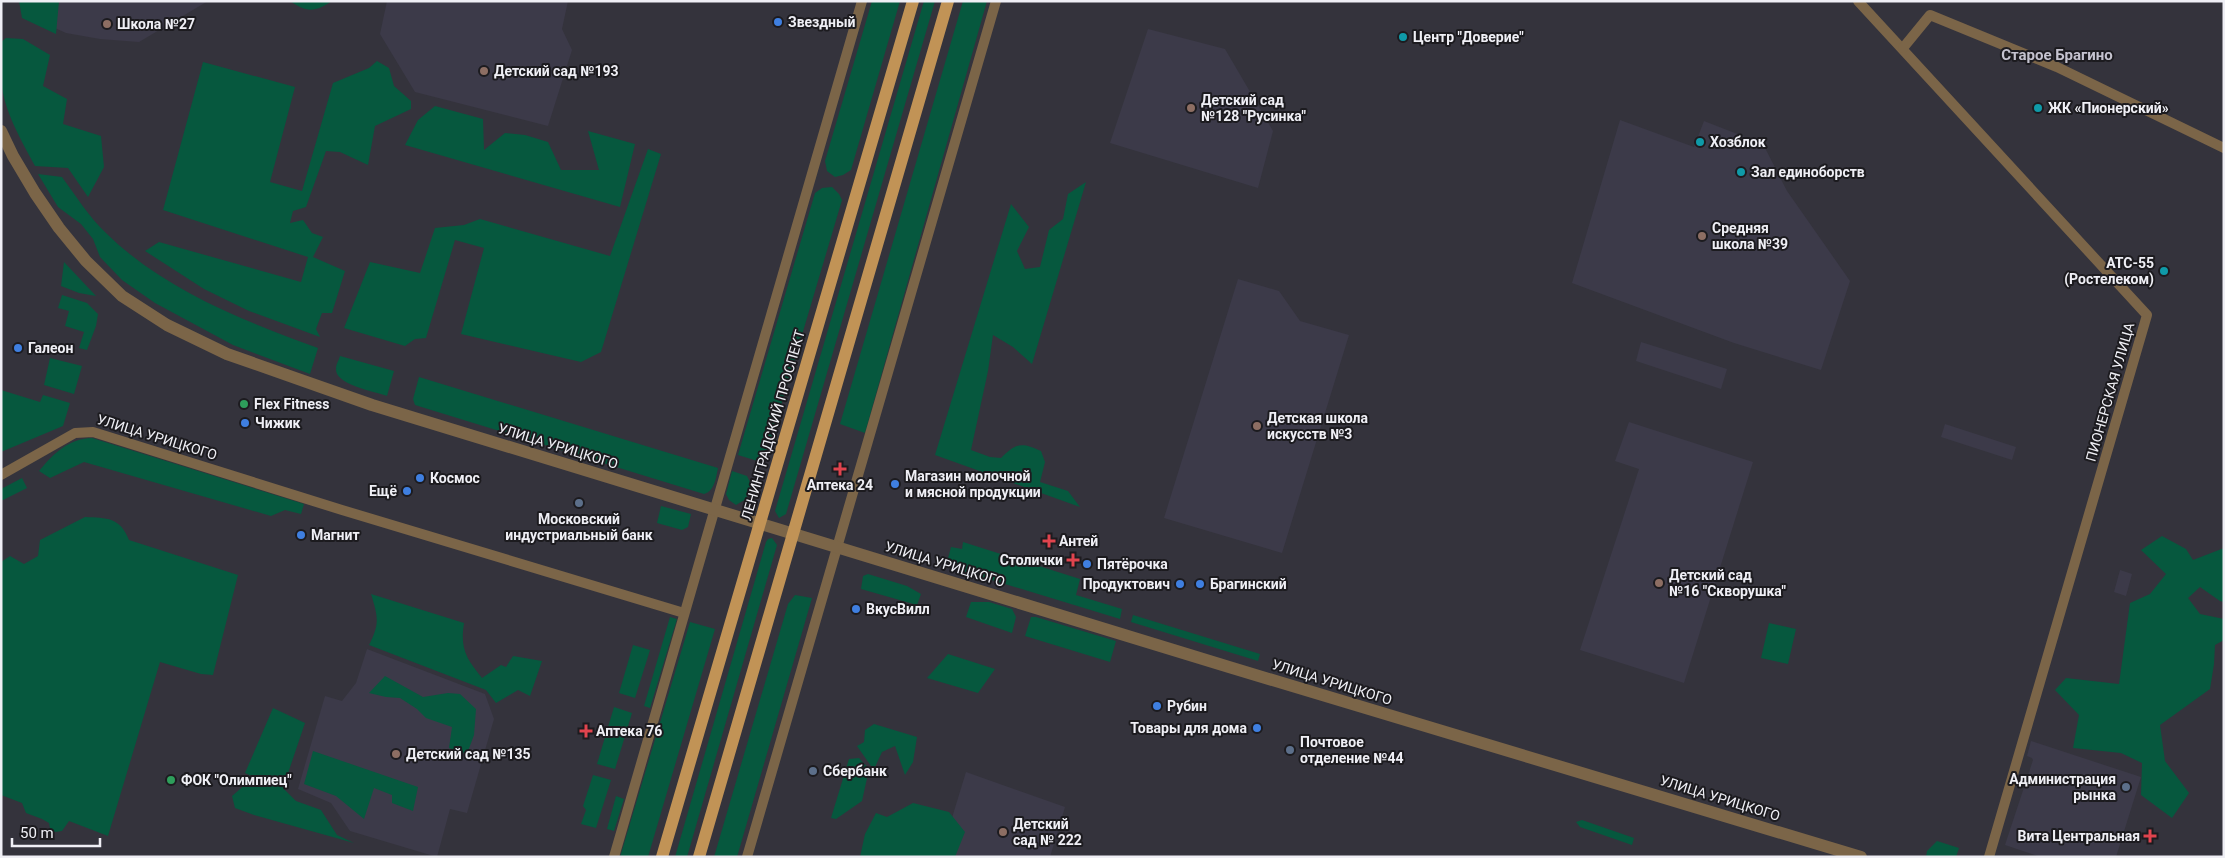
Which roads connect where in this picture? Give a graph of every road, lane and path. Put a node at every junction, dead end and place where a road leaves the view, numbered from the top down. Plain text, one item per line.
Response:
1 (862, 1) edge
2 (912, 1) edge
3 (948, 1) edge
4 (996, 1) edge
5 (1858, 1) edge
6 (1903, 48) junction
7 (1, 131) edge
8 (2224, 148) edge
9 (1, 475) edge
10 (715, 510) junction
11 (760, 523) junction
12 (792, 532) junction
13 (836, 546) junction
14 (684, 614) junction
15 (614, 857) edge
16 (662, 857) edge
17 (699, 857) edge
18 (747, 857) edge
19 (1861, 857) edge
20 (1989, 857) edge

1 - 10 street
2 - 11 main road, ЛЕНИНГРАДСКИЙ ПРОСПЕКТ
3 - 12 main road
4 - 13 street
5 - 6 street, ПИОНЕРСКАЯ УЛИЦА
6 - 8 street
6 - 20 street, ПИОНЕРСКАЯ УЛИЦА
7 - 10 street, УЛИЦА УРИЦКОГО
9 - 14 street, УЛИЦА УРИЦКОГО
10 - 11 street, УЛИЦА УРИЦКОГО
10 - 14 street
11 - 12 street, УЛИЦА УРИЦКОГО
11 - 16 main road, ЛЕНИНГРАДСКИЙ ПРОСПЕКТ
12 - 13 street, УЛИЦА УРИЦКОГО
12 - 17 main road
13 - 18 street
13 - 19 street, УЛИЦА УРИЦКОГО
14 - 15 street

